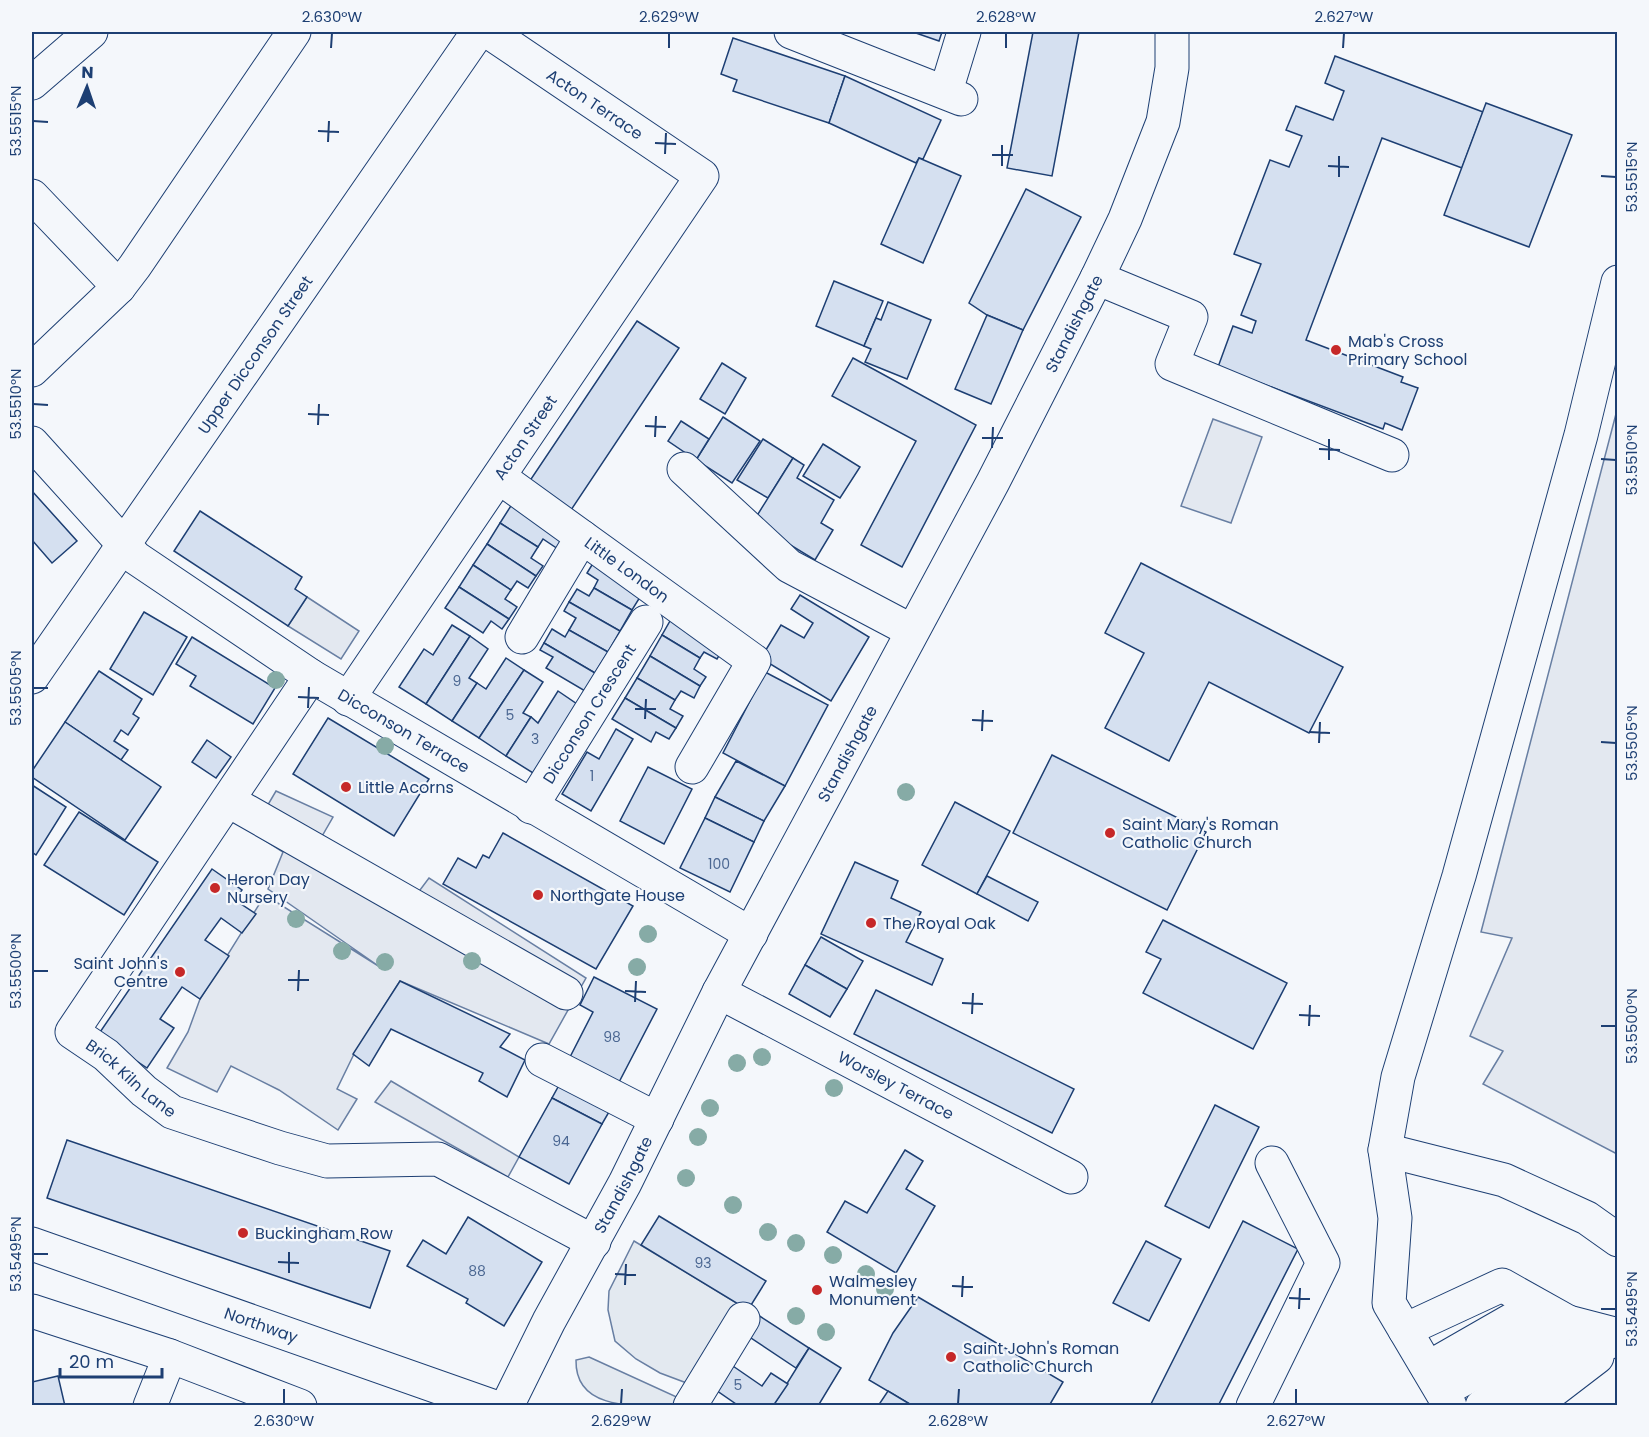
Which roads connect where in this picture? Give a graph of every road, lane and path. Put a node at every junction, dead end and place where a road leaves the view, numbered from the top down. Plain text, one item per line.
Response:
1 (91, 32) edge
2 (294, 32) edge
3 (478, 32) edge
4 (489, 32) edge
5 (791, 32) edge
6 (964, 32) edge
7 (1172, 32) edge
8 (32, 83) edge
9 (702, 176) joint
10 (32, 196) edge
11 (1097, 279) junction
12 (1617, 282) edge
13 (119, 287) junction
14 (32, 370) edge
15 (32, 443) edge
16 (1392, 455) dead end
17 (684, 469) dead end
18 (499, 477) junction
19 (582, 537) junction
20 (124, 546) junction
21 (646, 622) dead end
22 (912, 631) junction
23 (522, 637) dead end
24 (311, 676) junction
25 (32, 677) edge
26 (348, 699) junction
27 (692, 767) dead end
28 (230, 801) junction
29 (531, 807) junction
30 (751, 934) junction
31 (719, 992) junction
32 (566, 993) dead end
33 (542, 1060) dead end
34 (657, 1119) junction
35 (1385, 1150) junction
36 (1272, 1163) dead end
37 (1071, 1178) dead end
38 (1617, 1240) edge
39 (594, 1242) junction
40 (32, 1244) edge
41 (32, 1311) edge
42 (743, 1319) dead end
43 (1568, 1322) junction
44 (1405, 1330) junction
45 (1617, 1339) edge
46 (170, 1356) junction
47 (1440, 1388) edge
48 (150, 1406) edge
49 (300, 1406) edge
50 (492, 1406) edge
51 (507, 1406) edge
52 (690, 1406) edge
53 (1253, 1406) edge
54 (1482, 1406) edge
55 (1533, 1406) edge

1 - 8 street
2 - 13 street
3 - 20 street, Upper Dicconson Street
4 - 9 street, Acton Terrace
5 - 6 street
7 - 11 street, Standishgate
9 - 18 street, Acton Street
10 - 13 street
11 - 16 street
11 - 22 street, Standishgate
12 - 35 street
13 - 14 street
15 - 20 street, Dicconson Terrace
17 - 22 street
18 - 19 street, Little London
18 - 26 street, Acton Street
19 - 23 street
19 - 27 street, Little London
20 - 24 street, Dicconson Terrace
20 - 25 street, Upper Dicconson Street
21 - 29 street, Dicconson Crescent
22 - 30 street, Standishgate
24 - 26 street, Dicconson Terrace
24 - 28 street, Brick Kiln Lane
26 - 29 street, Dicconson Terrace
28 - 32 street
28 - 39 street, Brick Kiln Lane
29 - 30 street, Dicconson Terrace
30 - 31 street, Standishgate
31 - 34 street, Standishgate
31 - 37 street, Worsley Terrace
33 - 34 street
34 - 39 street, Standishgate
35 - 38 street
35 - 44 street
36 - 53 street
39 - 51 street, Standishgate
40 - 50 street, Northway
41 - 46 street
42 - 52 street
43 - 44 street
43 - 45 street
43 - 47 street
44 - 47 street
45 - 54 street
45 - 55 street
46 - 48 street
46 - 49 street

